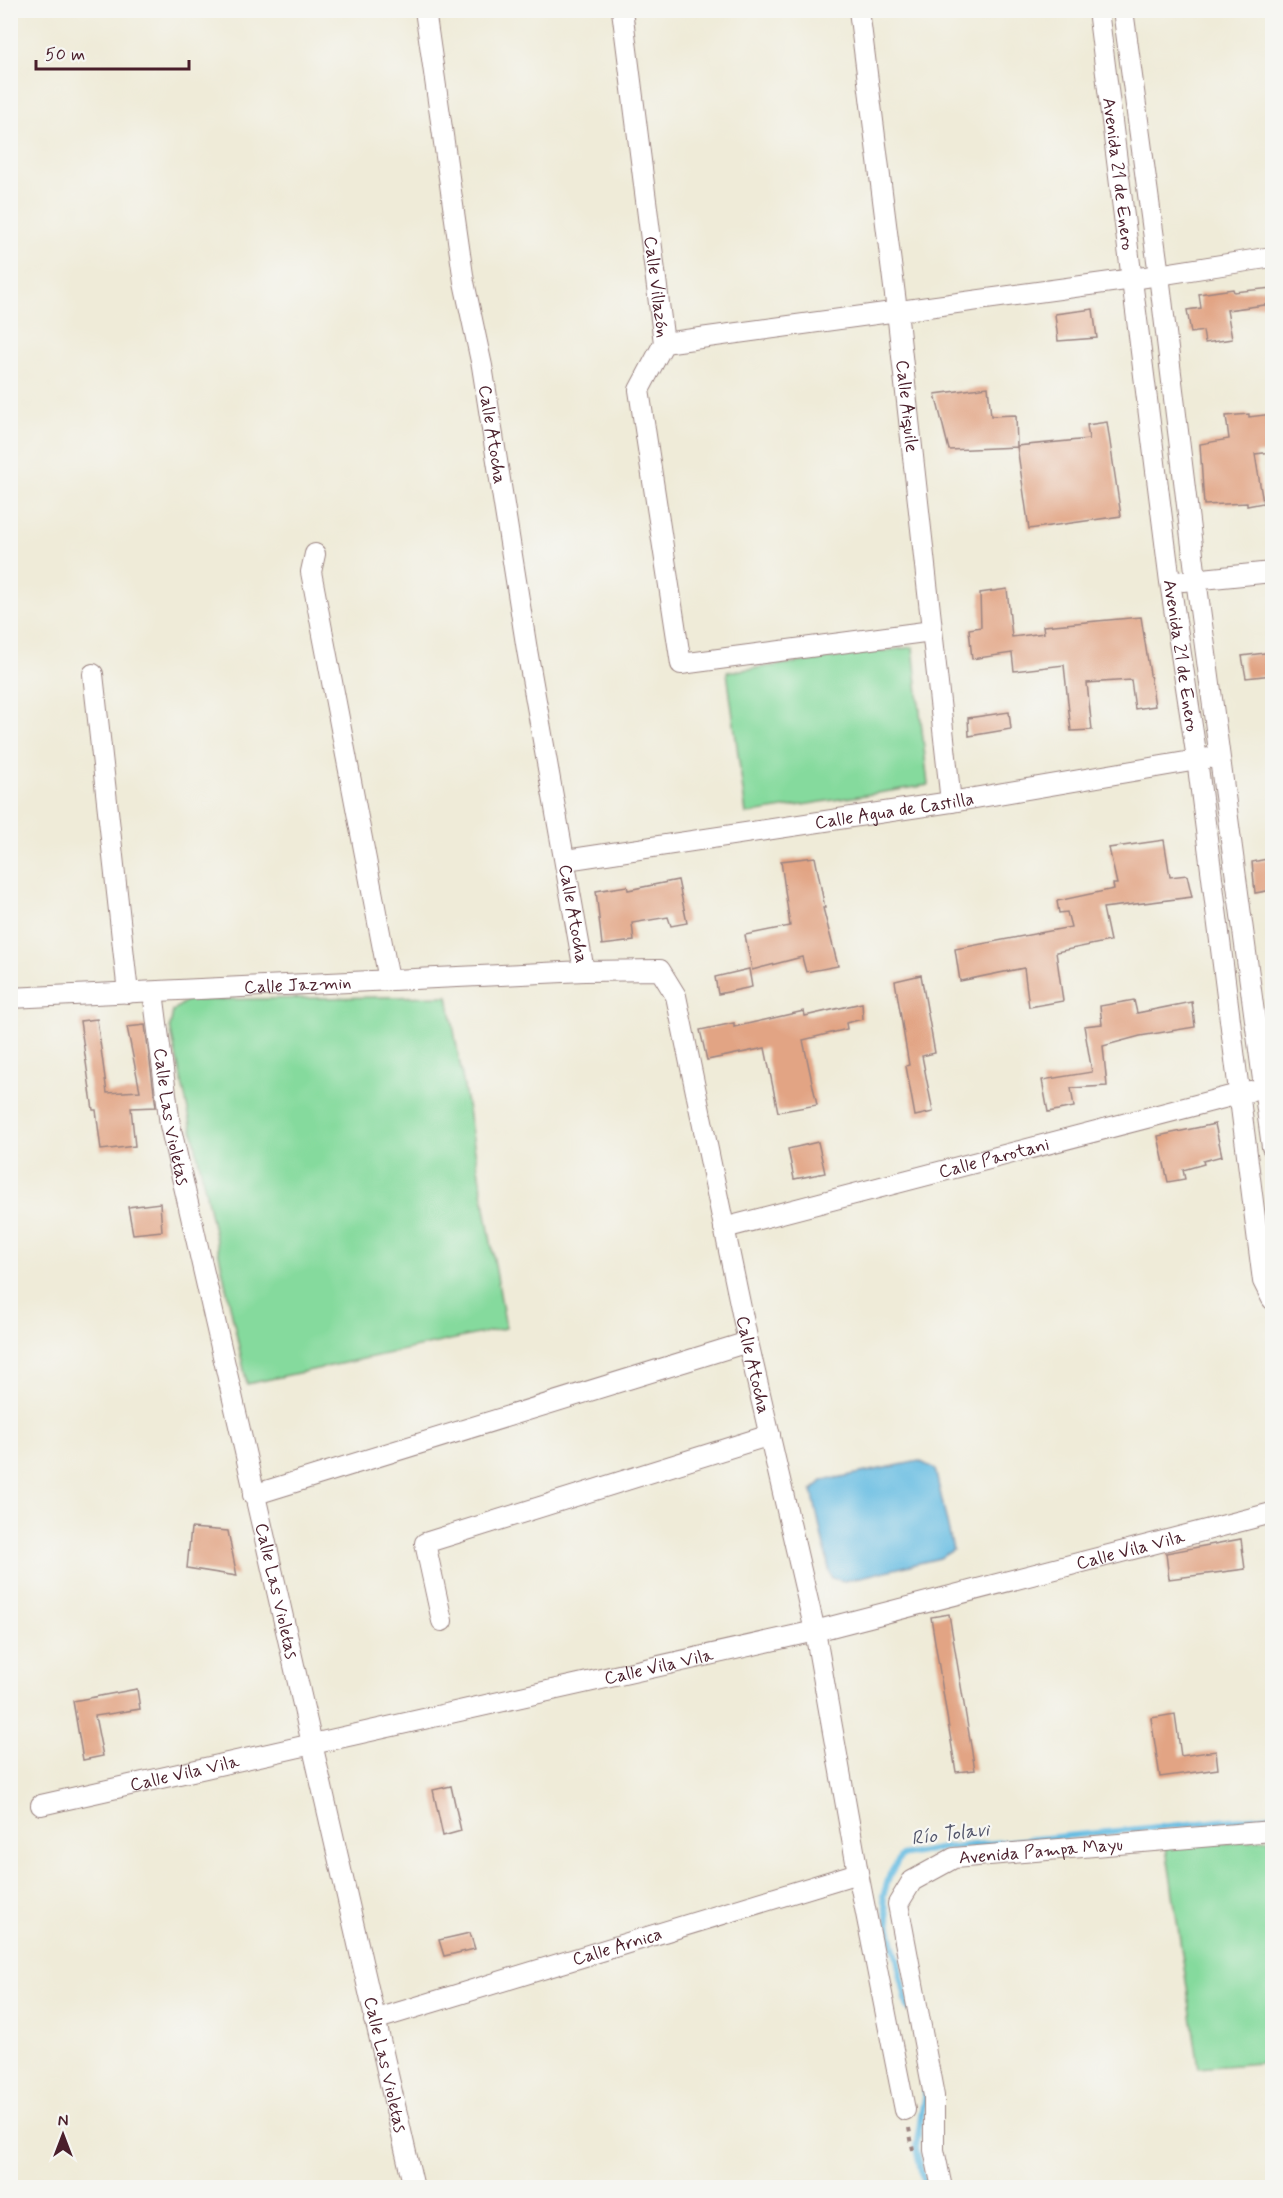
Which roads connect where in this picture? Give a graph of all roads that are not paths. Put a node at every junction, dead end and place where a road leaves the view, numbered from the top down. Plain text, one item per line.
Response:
1 (425, 10) edge
2 (622, 10) edge
3 (860, 10) edge
4 (1098, 10) edge
5 (1123, 10) edge
6 (1272, 257) edge
7 (1159, 275) junction
8 (1133, 279) junction
9 (897, 311) junction
10 (664, 343) junction
11 (315, 554) dead end
12 (1272, 572) edge
13 (1196, 579) junction
14 (1170, 582) junction
15 (932, 631) junction
16 (93, 674) dead end
17 (1220, 757) junction
18 (1197, 759) junction
19 (951, 802) junction
20 (566, 860) junction
21 (584, 971) junction
22 (389, 980) junction
23 (153, 992) junction
24 (128, 993) junction
25 (10, 998) edge
26 (1264, 1088) junction
27 (1239, 1094) junction
28 (1272, 1147) edge
29 (1263, 1202) edge
30 (724, 1228) junction
31 (1272, 1299) edge
32 (748, 1342) junction
33 (770, 1435) junction
34 (253, 1495) junction
35 (1272, 1513) edge
36 (442, 1621) dead end
37 (815, 1631) junction
38 (313, 1743) junction
39 (41, 1805) dead end
40 (1272, 1831) edge
41 (858, 1873) junction
42 (374, 2020) junction
43 (905, 2110) dead end
44 (414, 2187) edge
45 (942, 2187) edge

1 - 20 street, Calle Atocha
2 - 10 street, Calle Villazón
3 - 9 street, Calle Aiquile
4 - 8 street, Avenida 21 de Enero
5 - 7 street, Avenida 21 de Enero
6 - 7 street
7 - 8 street
7 - 13 street, Avenida 21 de Enero
8 - 9 street
8 - 14 street, Avenida 21 de Enero
9 - 10 street
9 - 15 street, Calle Aiquile
10 - 15 street, Calle Villazón
11 - 22 street
12 - 13 street
13 - 14 street
13 - 17 street, Avenida 21 de Enero
14 - 18 street, Avenida 21 de Enero
15 - 19 street, Calle Aiquile
16 - 24 street
17 - 18 street, Calle Agua de Castilla
17 - 26 street, Avenida 21 de Enero
18 - 19 street, Calle Agua de Castilla
18 - 27 street, Avenida 21 de Enero
19 - 20 street, Calle Agua de Castilla
20 - 21 street, Calle Atocha
21 - 22 street, Calle Jazmin
21 - 30 street, Calle Atocha
22 - 23 street, Calle Jazmin
23 - 24 street, Calle Jazmin
23 - 34 street, Calle Las Violetas
24 - 25 street, Calle Jazmin
26 - 27 street, Calle Parotani
26 - 28 street, Avenida 21 de Enero
27 - 29 street, Avenida 21 de Enero
27 - 30 street, Calle Parotani
29 - 31 street, Avenida 21 de Enero
30 - 32 street, Calle Atocha
32 - 33 street, Calle Atocha
32 - 34 street
33 - 36 street
33 - 37 street, Calle Atocha
34 - 38 street, Calle Las Violetas
35 - 37 street, Calle Vila Vila
37 - 38 street, Calle Vila Vila
37 - 41 street, Calle Atocha
38 - 39 street, Calle Vila Vila
38 - 42 street, Calle Las Violetas
40 - 45 street, Avenida Pampa Mayu
41 - 42 street, Calle Arnica
41 - 43 street
42 - 44 street, Calle Las Violetas

